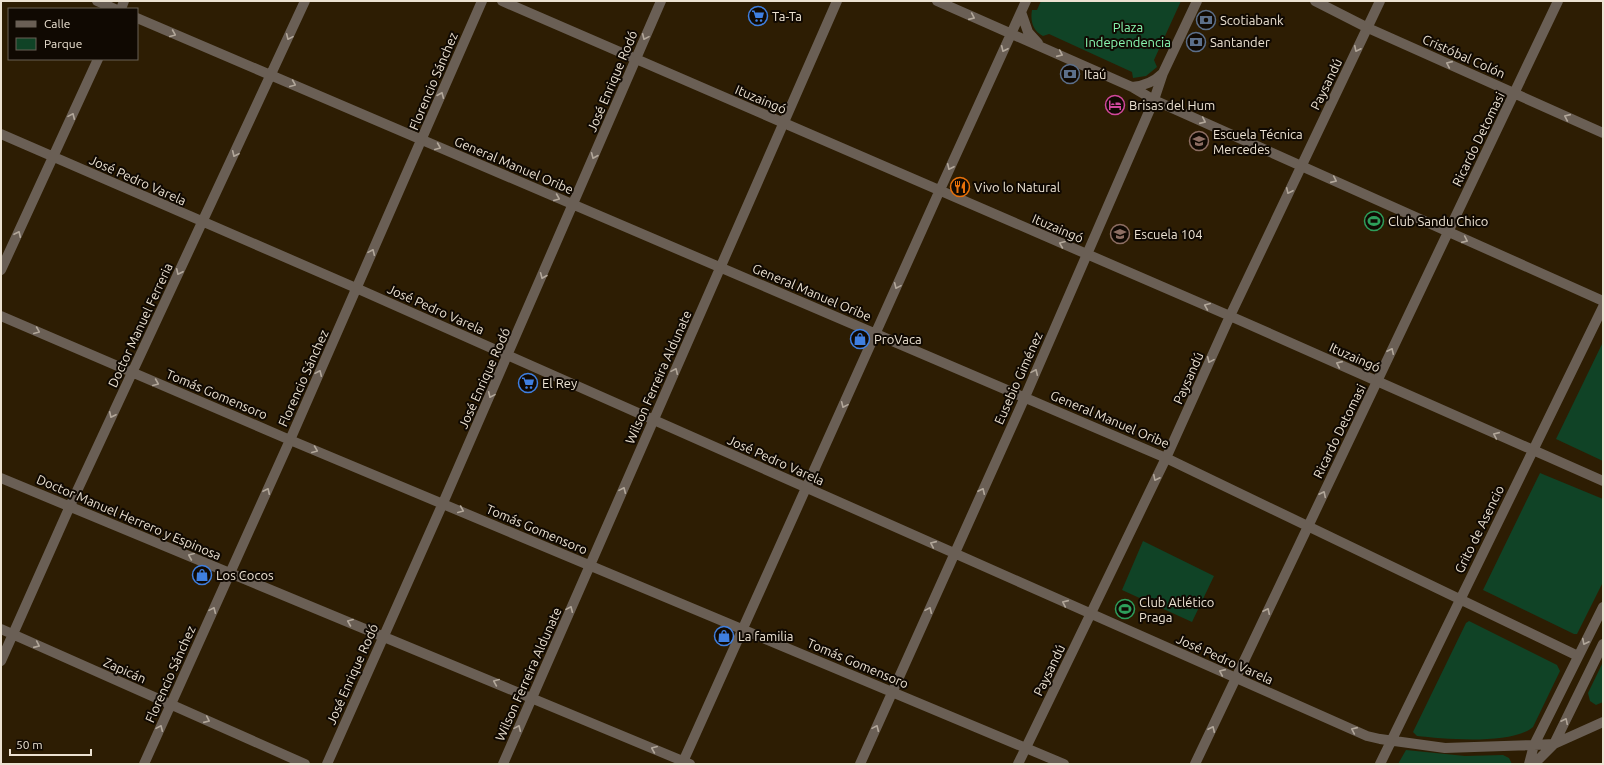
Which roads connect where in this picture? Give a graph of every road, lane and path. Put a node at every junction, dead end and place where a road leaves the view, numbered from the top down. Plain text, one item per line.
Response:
1 (97, 1) edge
2 (305, 1) edge
3 (482, 1) edge
4 (502, 1) edge
5 (661, 1) edge
6 (837, 1) edge
7 (937, 1) edge
8 (1026, 1) edge
9 (1197, 1) edge
10 (1314, 1) edge
11 (1380, 1) edge
12 (1558, 1) edge
13 (113, 8) edge
14 (1021, 12) junction
15 (138, 18) edge
16 (1368, 28) junction
17 (1011, 34) junction
18 (1039, 45) junction
19 (98, 60) edge
20 (635, 60) junction
21 (1163, 73) junction
22 (272, 76) junction
23 (1132, 87) junction
24 (1514, 93) junction
25 (1154, 100) junction
26 (784, 123) junction
27 (1603, 133) edge
28 (1, 134) edge
29 (422, 140) junction
30 (54, 157) junction
31 (1301, 165) junction
32 (939, 192) junction
33 (573, 205) junction
34 (202, 222) junction
35 (1448, 232) junction
36 (1087, 254) junction
37 (720, 267) junction
38 (1, 270) edge
39 (356, 288) junction
40 (1603, 301) edge
41 (1603, 307) edge
42 (1, 316) edge
43 (1230, 316) junction
44 (876, 333) junction
45 (508, 356) junction
46 (132, 372) junction
47 (1377, 381) junction
48 (1025, 397) junction
49 (654, 420) junction
50 (290, 440) junction
51 (1532, 451) junction
52 (1166, 458) junction
53 (1, 478) edge
54 (1603, 481) edge
55 (807, 487) junction
56 (444, 503) junction
57 (70, 506) junction
58 (1307, 525) junction
59 (953, 553) junction
60 (589, 566) junction
61 (229, 572) junction
62 (1460, 599) junction
63 (1603, 607) edge
64 (1090, 614) junction
65 (1, 629) edge
66 (742, 629) junction
67 (13, 634) junction
68 (384, 636) junction
69 (1603, 644) edge
70 (1578, 656) junction
71 (1, 661) edge
72 (1236, 678) junction
73 (893, 691) junction
74 (532, 697) junction
75 (171, 704) junction
76 (1603, 722) edge
77 (1391, 741) junction
78 (1554, 744) junction
79 (1534, 745) junction
80 (1026, 748) junction
81 (685, 763) edge
82 (144, 764) edge
83 (305, 764) edge
84 (327, 764) edge
85 (503, 764) edge
86 (860, 764) edge
87 (1018, 764) edge
88 (1064, 764) edge
89 (1195, 764) edge
90 (1380, 764) edge
91 (1528, 764) edge
92 (1534, 764) edge

1 - 13 street
2 -> 22 street, Doctor Manuel Ferreria
29 -> 3 street, Florencio Sánchez
4 - 20 street, Ituzaingó
5 -> 20 street, José Enrique Rodó
6 - 26 street, Wilson Ferreira Aldunate
7 -> 17 street
8 - 14 street
9 - 21 street, Eusebio Giménez
10 - 16 street, Cristóbal Colón
11 - 16 street, Paysandú
12 - 24 street, Ricardo Detomasi
14 - 17 street
14 - 18 street
15 -> 22 street, General Manuel Oribe
24 -> 16 street, Cristóbal Colón
16 -> 31 street, Paysandú
17 - 18 street
17 -> 32 street
18 -> 23 street
30 -> 19 street
20 - 26 street, Ituzaingó
20 -> 33 street, José Enrique Rodó
21 - 23 street
21 - 25 street, Eusebio Giménez
22 -> 29 street, General Manuel Oribe
22 -> 34 street, Doctor Manuel Ferreria
23 - 25 street
27 -> 24 street, Cristóbal Colón
24 - 35 street, Ricardo Detomasi
25 -> 31 street
25 - 36 street, Eusebio Giménez
26 - 32 street, Ituzaingó
26 - 37 street, Wilson Ferreira Aldunate
28 - 30 street, José Pedro Varela
29 -> 33 street, General Manuel Oribe
39 -> 29 street, Florencio Sánchez
30 - 34 street, José Pedro Varela
38 -> 30 street
31 -> 35 street
31 -> 43 street, Paysandú
36 -> 32 street, Ituzaingó
32 -> 44 street
33 - 37 street, General Manuel Oribe
33 -> 45 street, José Enrique Rodó
34 - 39 street, José Pedro Varela
34 -> 46 street, Doctor Manuel Ferreria
35 -> 40 street
47 -> 35 street, Ricardo Detomasi
43 -> 36 street, Ituzaingó
48 -> 36 street, Eusebio Giménez
37 - 44 street, General Manuel Oribe
49 -> 37 street, Wilson Ferreira Aldunate
39 - 45 street, José Pedro Varela
50 -> 39 street, Florencio Sánchez
41 - 51 street, Grito de Asencio
42 -> 46 street, Tomás Gomensoro
47 -> 43 street, Ituzaingó
43 -> 52 street, Paysandú
44 - 48 street, General Manuel Oribe
44 -> 55 street
45 - 49 street, José Pedro Varela
45 -> 56 street, José Enrique Rodó
46 -> 50 street, Tomás Gomensoro
46 -> 57 street, Doctor Manuel Ferreria
51 -> 47 street, Ituzaingó
58 -> 47 street, Ricardo Detomasi
48 - 52 street, General Manuel Oribe
59 -> 48 street, Eusebio Giménez
49 - 55 street, José Pedro Varela
60 -> 49 street, Wilson Ferreira Aldunate
50 -> 56 street, Tomás Gomensoro
61 -> 50 street, Florencio Sánchez
51 - 54 street, Ituzaingó
51 - 62 street, Grito de Asencio
52 - 58 street, General Manuel Oribe
52 -> 64 street, Paysandú
53 - 57 street, Doctor Manuel Herrero y Espinosa
59 -> 55 street, José Pedro Varela
55 - 66 street
56 -> 60 street, Tomás Gomensoro
56 - 68 street, José Enrique Rodó
61 -> 57 street, Doctor Manuel Herrero y Espinosa
57 - 67 street, Doctor Manuel Ferreria
58 - 62 street, General Manuel Oribe
72 -> 58 street, Ricardo Detomasi
64 -> 59 street, José Pedro Varela
73 -> 59 street, Eusebio Giménez
60 - 66 street, Tomás Gomensoro
74 -> 60 street, Wilson Ferreira Aldunate
68 -> 61 street, Doctor Manuel Herrero y Espinosa
75 -> 61 street, Florencio Sánchez
62 - 70 street, General Manuel Oribe
62 - 77 street, Grito de Asencio
63 -> 70 street
72 -> 64 street, José Pedro Varela
64 - 80 street, Paysandú
65 - 67 street, Zapicán
66 - 73 street, Tomás Gomensoro
66 - 81 street
67 - 71 street, Doctor Manuel Ferreria
67 -> 75 street, Zapicán
74 -> 68 street, Doctor Manuel Herrero y Espinosa
68 - 84 street, José Enrique Rodó
78 -> 69 street
70 - 79 street
77 -> 72 street, José Pedro Varela
89 -> 72 street, Ricardo Detomasi
73 - 80 street, Tomás Gomensoro
86 -> 73 street, Eusebio Giménez
81 -> 74 street, Doctor Manuel Herrero y Espinosa
85 -> 74 street, Wilson Ferreira Aldunate
82 -> 75 street, Florencio Sánchez
75 -> 83 street, Zapicán
76 - 78 street
77 - 79 street, José Pedro Varela
77 - 90 street, Grito de Asencio
78 - 79 street, José Pedro Varela
78 - 92 street
79 - 91 street
80 - 87 street, Paysandú
80 - 88 street, Tomás Gomensoro

